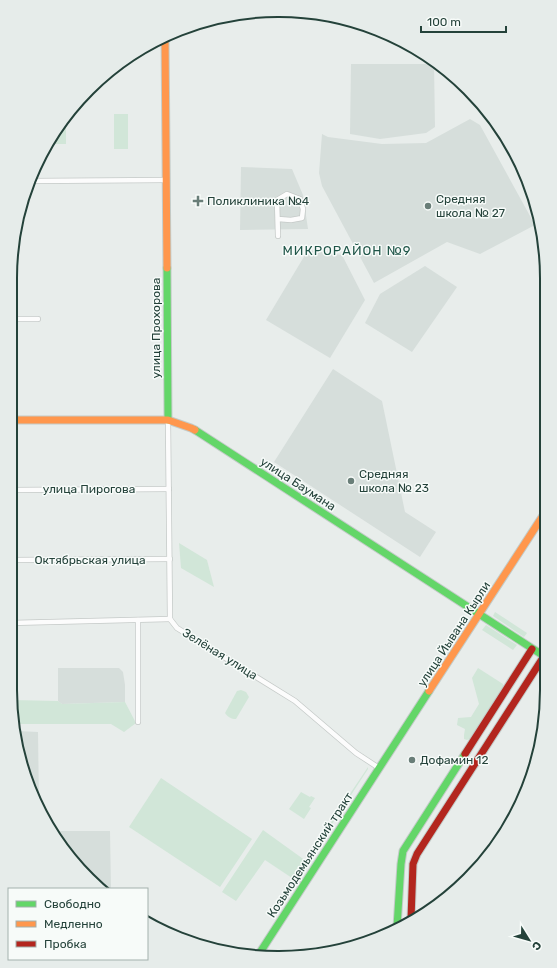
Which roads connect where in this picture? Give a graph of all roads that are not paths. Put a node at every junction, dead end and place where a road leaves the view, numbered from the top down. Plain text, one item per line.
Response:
1 (165, 43) edge
2 (166, 180) junction
3 (36, 181) edge
4 (278, 219) junction
5 (278, 236) dead end
6 (17, 318) edge
7 (38, 319) dead end
8 (17, 420) edge
9 (168, 420) junction
10 (169, 489) junction
11 (17, 490) edge
12 (540, 520) edge
13 (17, 560) edge
14 (170, 560) junction
15 (479, 614) junction
16 (170, 619) junction
17 (138, 620) junction
18 (17, 623) edge
19 (532, 649) junction
20 (540, 653) edge
21 (540, 665) edge
22 (138, 722) dead end
23 (474, 741) junction
24 (485, 748) junction
25 (379, 768) junction
26 (399, 883) junction
27 (412, 883) junction
28 (411, 915) edge
29 (397, 922) edge
30 (262, 950) edge

1 - 2 main road, улица Прохорова
2 - 3 street
2 - 9 main road, улица Прохорова
4 - 4 street
4 - 5 street
6 - 7 street
8 - 9 main road, улица Баумана
9 - 10 street, улица Прохорова
9 - 15 main road, улица Баумана
10 - 11 street, улица Пирогова
10 - 14 street, улица Прохорова
12 - 15 main road, улица Йывана Кырли
13 - 14 street, Октябрьская улица
14 - 16 street, улица Прохорова
15 - 19 main road, улица Баумана
15 - 25 main road, улица Йывана Кырли
16 - 17 street, Зелёная улица
16 - 25 street, Зелёная улица
17 - 18 street, Зелёная улица
17 - 22 street
19 - 20 main road, улица Баумана
19 - 23 main road
21 - 24 main road
23 - 24 main road
23 - 26 main road
24 - 27 main road
25 - 30 main road, Козьмодемьянский тракт
26 - 27 main road
26 - 29 main road
27 - 28 main road

